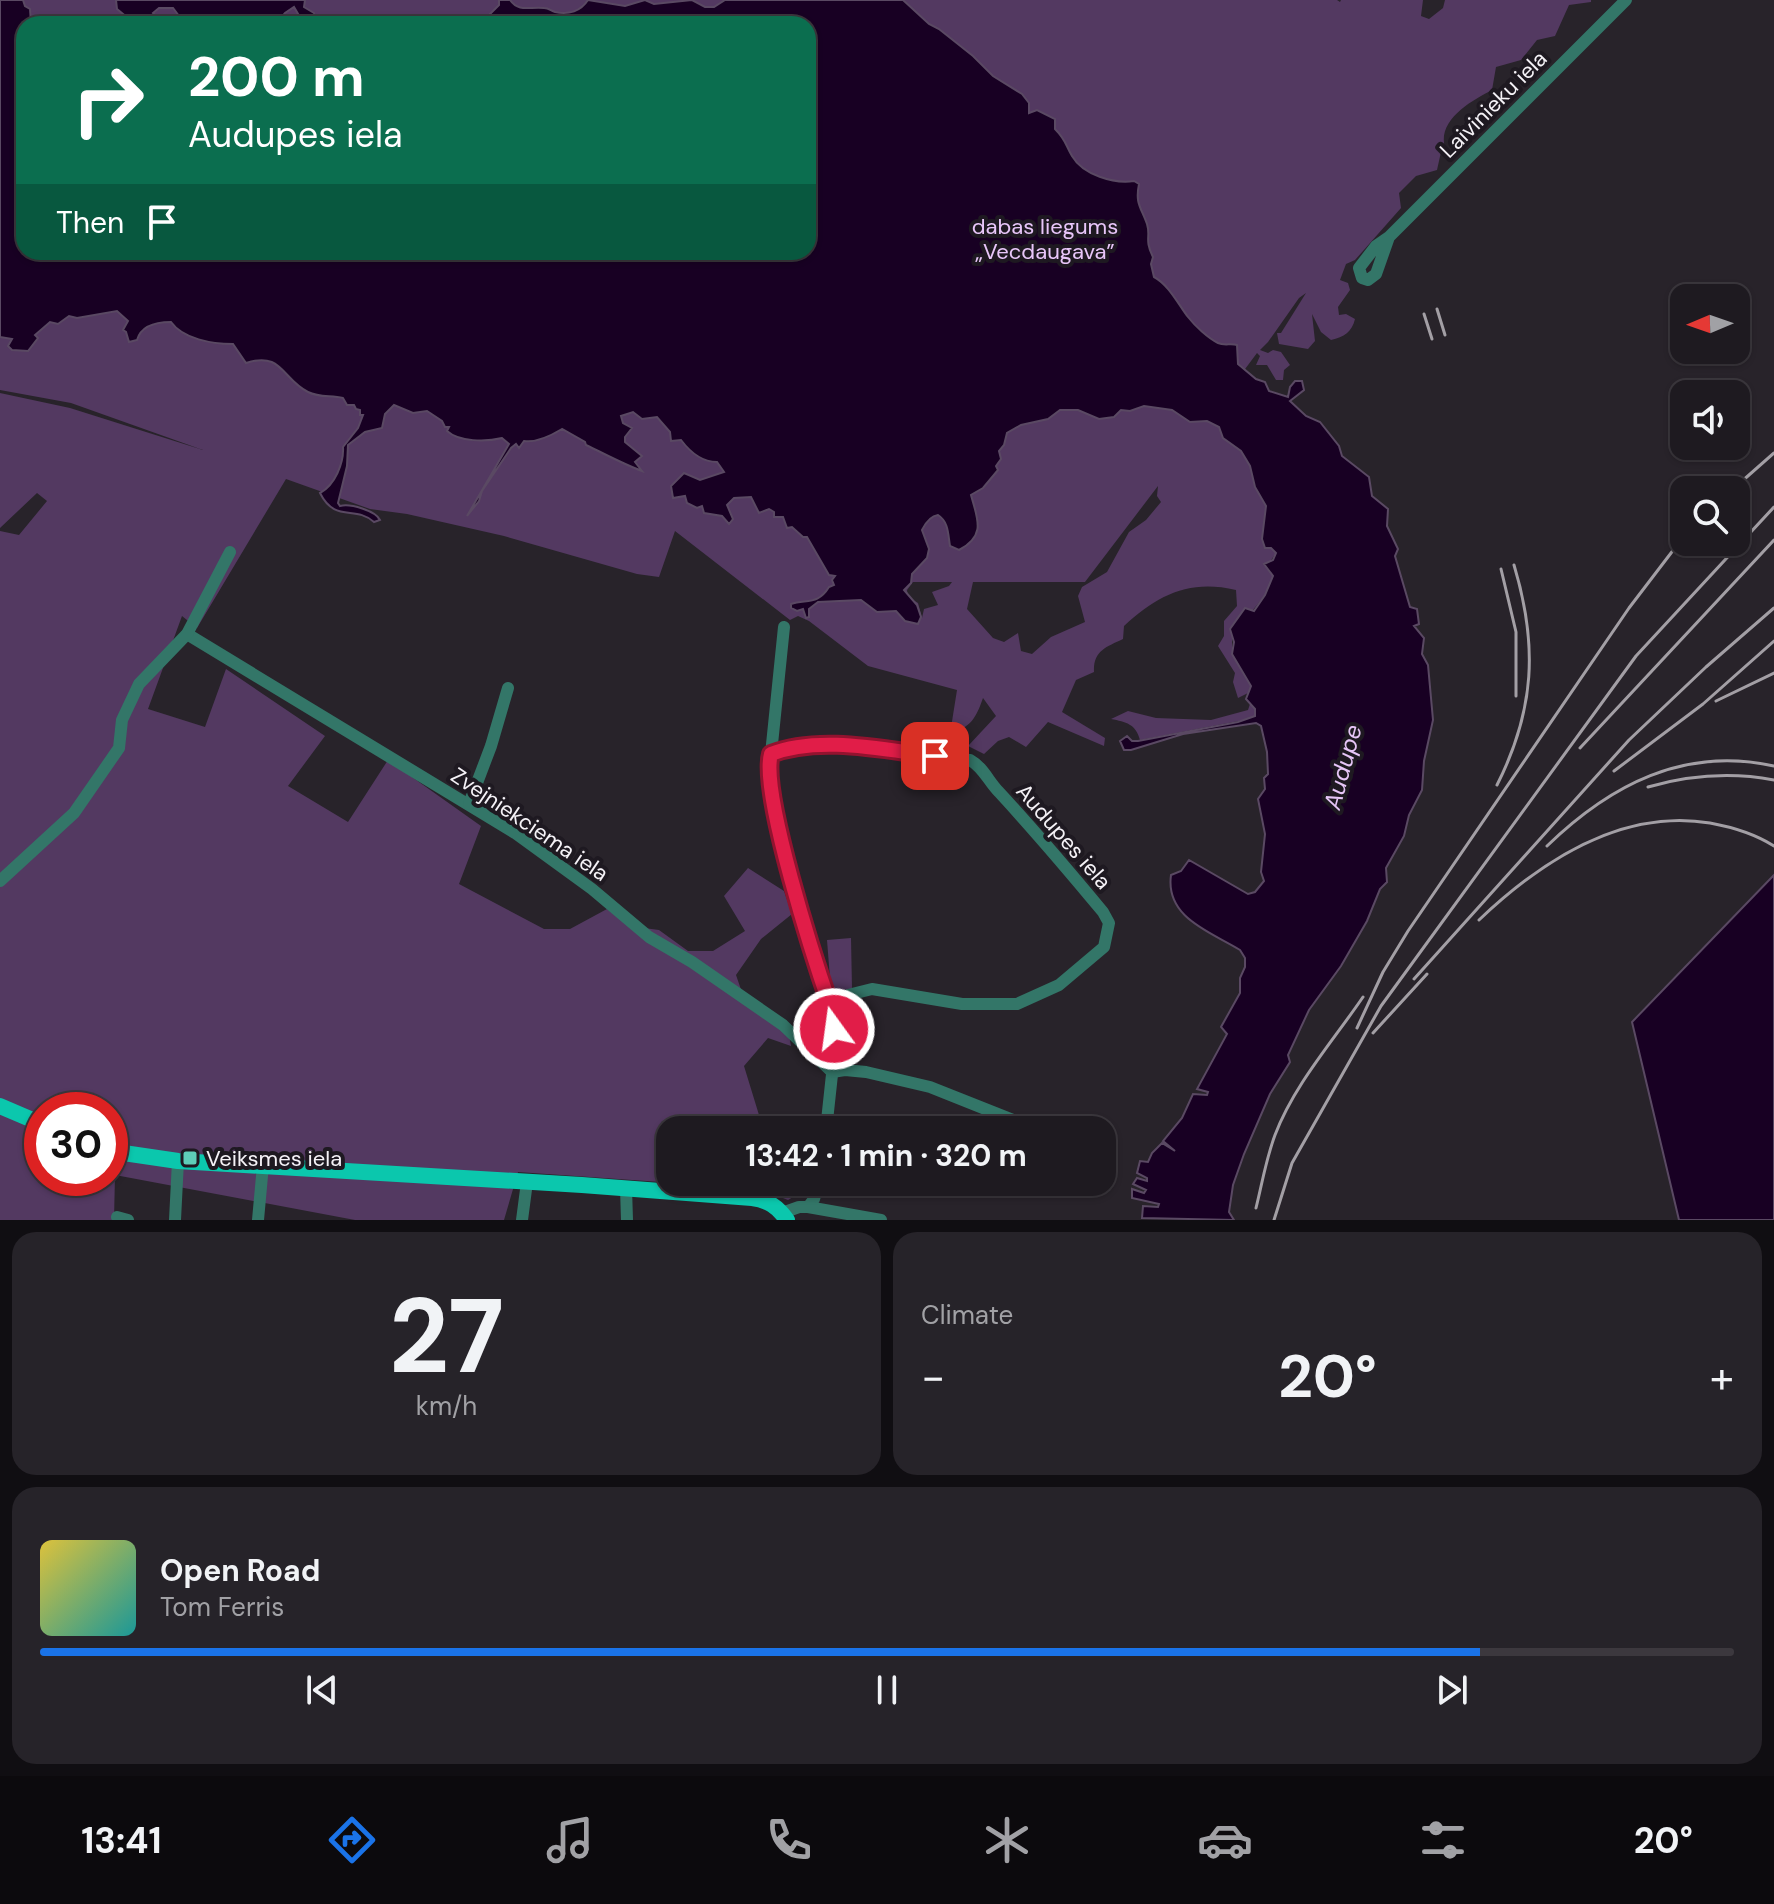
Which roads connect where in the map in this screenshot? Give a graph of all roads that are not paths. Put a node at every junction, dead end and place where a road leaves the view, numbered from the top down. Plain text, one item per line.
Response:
1 (1626, 0) edge
2 (1389, 237) dead end
3 (230, 552) dead end
4 (784, 627) dead end
5 (187, 634) junction
6 (508, 688) dead end
7 (771, 754) junction
8 (469, 804) junction
9 (0, 881) edge
10 (831, 1008) junction
11 (832, 1072) junction
12 (0, 1106) edge
13 (24, 1116) edge
14 (827, 1116) edge
15 (1003, 1116) edge
16 (128, 1154) edge
17 (178, 1161) junction
18 (263, 1165) junction
19 (527, 1182) junction
20 (626, 1188) junction
21 (815, 1196) edge
22 (808, 1207) junction
23 (785, 1216) edge
24 (175, 1220) edge
25 (258, 1220) edge
26 (522, 1220) edge
27 (627, 1220) edge
28 (881, 1220) edge

1 - 2 street, Laivinieku iela
3 - 5 street
4 - 7 street
5 - 8 street, Zvejniekciema iela
5 - 9 street
6 - 8 street
7 - 10 street
7 - 10 street, Audupes iela
8 - 11 street, Zvejniekciema iela
10 - 11 street
11 - 14 street
11 - 15 street
12 - 13 main road
16 - 17 main road
17 - 18 main road
17 - 24 street
18 - 19 main road
18 - 25 street
19 - 20 main road
19 - 26 street
20 - 23 main road
20 - 27 street
21 - 22 street
22 - 23 street
22 - 28 street

